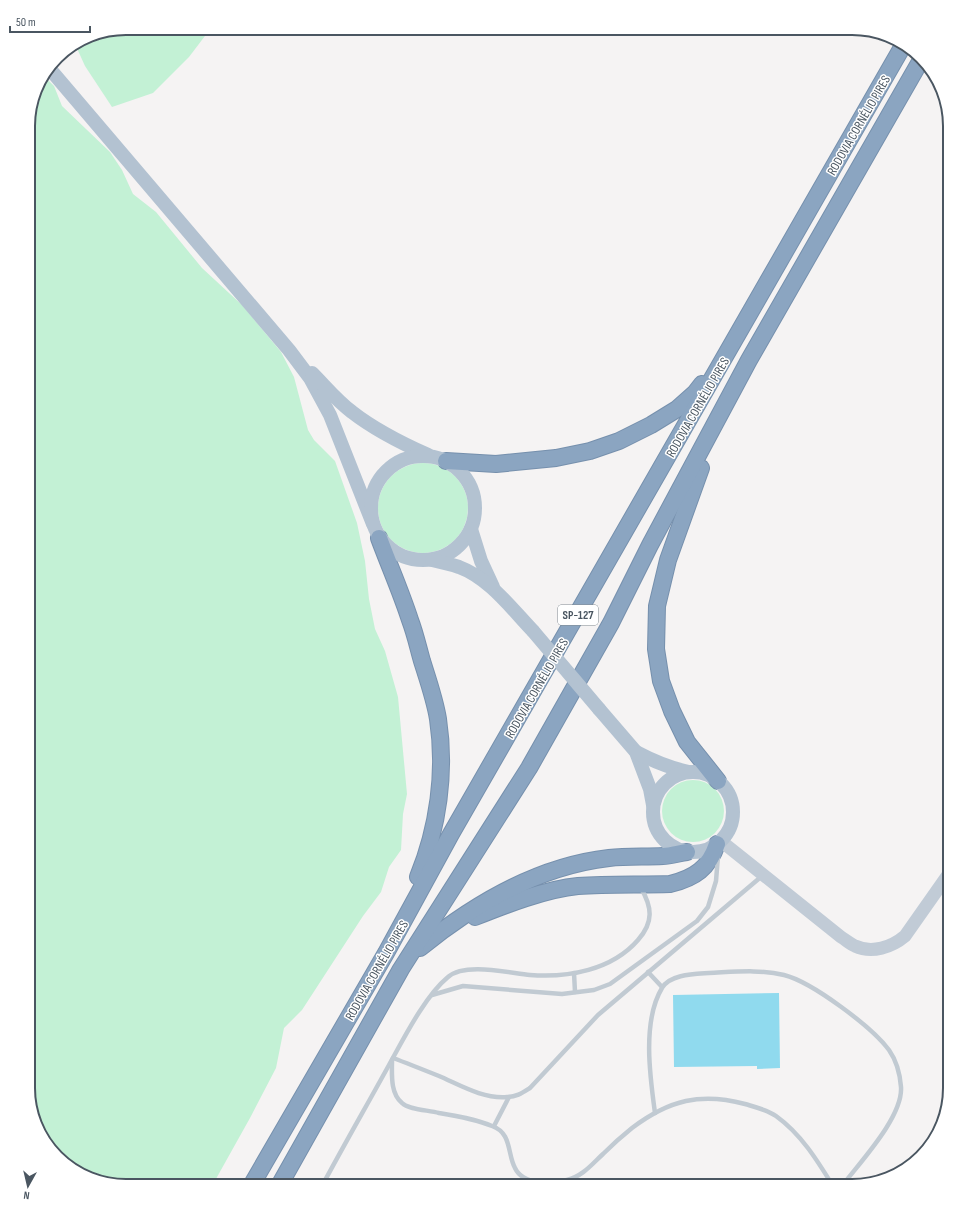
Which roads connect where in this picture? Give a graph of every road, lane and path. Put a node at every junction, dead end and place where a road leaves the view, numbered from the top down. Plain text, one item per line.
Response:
1 (901, 49) edge
2 (918, 64) edge
3 (53, 72) edge
4 (735, 339) junction
5 (289, 350) junction
6 (722, 410) junction
7 (431, 456) junction
8 (446, 461) junction
9 (471, 529) junction
10 (376, 531) junction
11 (432, 560) junction
12 (495, 591) junction
13 (636, 752) junction
14 (691, 772) junction
15 (718, 781) junction
16 (653, 805) junction
17 (719, 842) junction
18 (687, 852) junction
19 (763, 875) junction
20 (943, 882) edge
21 (640, 885) junction
22 (697, 921) junction
23 (702, 926) junction
24 (440, 931) junction
25 (386, 953) junction
26 (401, 968) junction
27 (648, 972) junction
28 (574, 973) junction
29 (662, 987) junction
30 (575, 992) junction
31 (430, 996) junction
32 (392, 1059) junction
33 (509, 1097) junction
34 (655, 1113) junction
35 (494, 1126) junction
36 (255, 1179) edge
37 (283, 1179) edge
38 (326, 1179) edge
39 (529, 1179) edge
40 (571, 1179) edge
41 (829, 1179) edge
42 (847, 1179) edge

1 - 4 highway, RODOVIA CORNÉLIO PIRES / SP-127
2 - 6 highway, RODOVIA CORNÉLIO PIRES / SP-127
3 - 5 main road
4 - 8 highway
4 - 25 highway, RODOVIA CORNÉLIO PIRES / SP-127
5 - 7 main road
5 - 10 main road
6 - 15 highway
6 - 26 highway, RODOVIA CORNÉLIO PIRES / SP-127
7 - 8 main road
7 - 10 main road
8 - 9 main road
9 - 11 main road
9 - 12 main road
10 - 11 main road
10 - 25 highway
11 - 12 main road
12 - 13 main road, bridge
13 - 14 main road
13 - 16 main road
14 - 15 main road
14 - 16 main road
15 - 17 main road
16 - 18 main road
17 - 18 main road
17 - 19 street
17 - 21 highway
17 - 22 lane
18 - 24 highway
19 - 20 street
19 - 23 lane
21 - 24 highway
21 - 28 lane
22 - 23 lane
22 - 30 lane
23 - 27 lane
24 - 26 highway
25 - 36 highway, RODOVIA CORNÉLIO PIRES / SP-127
26 - 37 highway, RODOVIA CORNÉLIO PIRES / SP-127
27 - 29 lane
27 - 33 lane
28 - 30 lane
28 - 31 lane
29 - 34 lane
29 - 42 lane
30 - 31 lane
31 - 32 lane
32 - 33 lane
32 - 35 lane
32 - 38 lane
33 - 35 lane
34 - 40 lane
34 - 41 lane
35 - 39 lane

